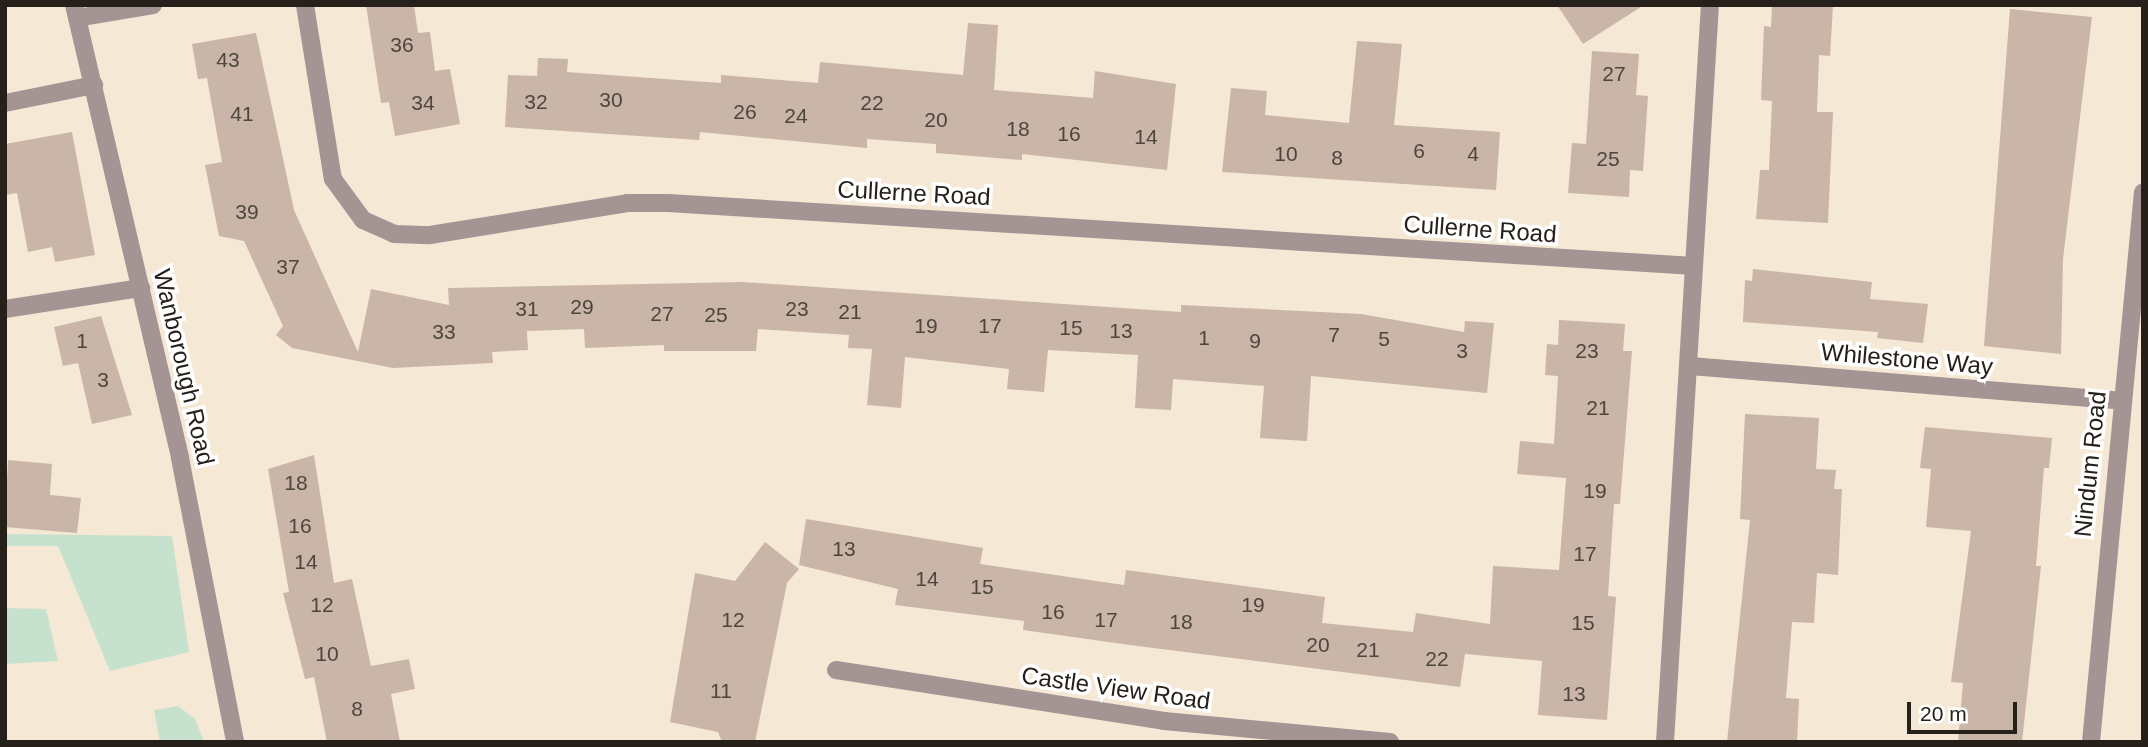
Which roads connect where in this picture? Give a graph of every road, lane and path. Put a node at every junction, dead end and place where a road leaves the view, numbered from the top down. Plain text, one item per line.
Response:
1 (153, 5) edge
2 (305, 5) edge
3 (1710, 6) edge
4 (76, 12) edge
5 (94, 85) junction
6 (5, 103) edge
7 (2143, 192) edge
8 (2140, 264) edge
9 (1694, 267) junction
10 (141, 288) junction
11 (5, 309) edge
12 (1690, 366) junction
13 (2121, 401) junction
14 (836, 670) dead end
15 (235, 742) edge
16 (1390, 742) edge
17 (1665, 742) edge
18 (2091, 742) edge

1 - 4 street
2 - 9 street, Cullerne Road
3 - 9 street
4 - 5 street, Wanborough Road
5 - 6 street
5 - 10 street, Wanborough Road
7 - 8 street, Nindum Road
8 - 13 street, Nindum Road
9 - 12 street
10 - 11 street
10 - 15 street, Wanborough Road
12 - 13 street, Whilestone Way
12 - 17 street
13 - 18 street, Nindum Road
14 - 16 street, Castle View Road

